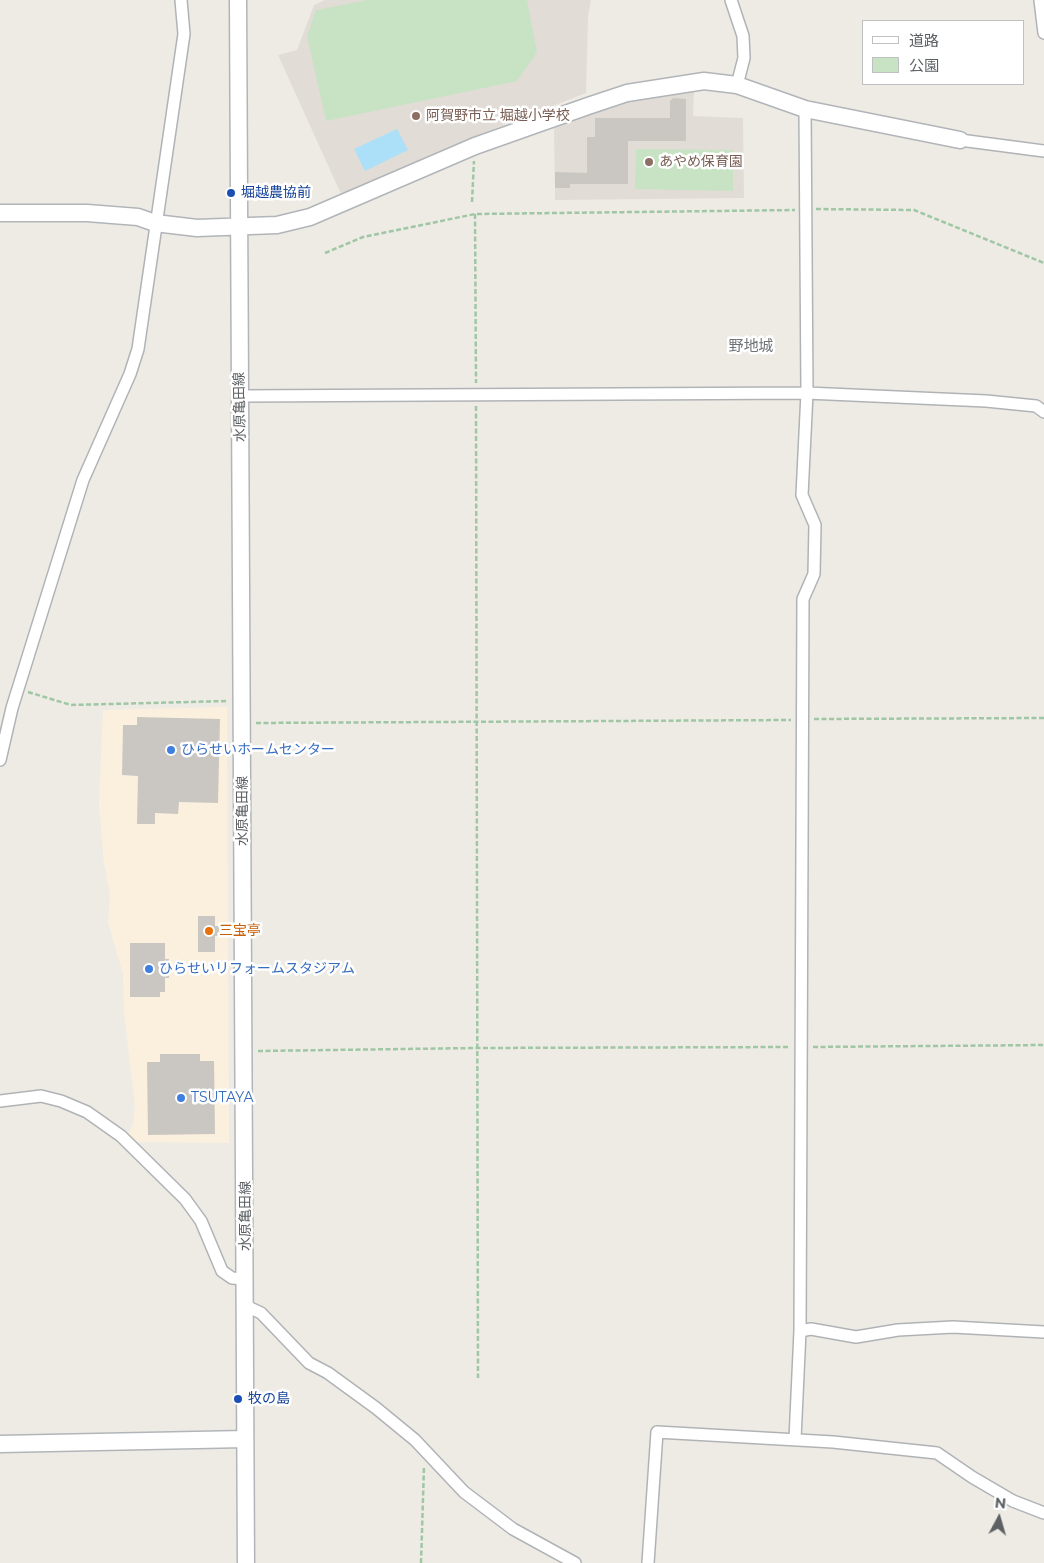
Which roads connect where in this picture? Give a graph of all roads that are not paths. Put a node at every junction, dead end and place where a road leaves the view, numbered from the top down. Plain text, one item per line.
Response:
1 (181, 0) edge
2 (238, 0) edge
3 (731, 0) edge
4 (1040, 0) edge
5 (1043, 28) edge
6 (737, 86) junction
7 (805, 108) junction
8 (960, 140) joint
9 (1044, 151) edge
10 (0, 213) edge
11 (155, 223) junction
12 (238, 228) junction
13 (807, 393) junction
14 (241, 396) junction
15 (1044, 412) edge
16 (0, 760) edge
17 (0, 1101) edge
18 (246, 1279) junction
19 (246, 1306) junction
20 (800, 1331) junction
21 (1044, 1332) edge
22 (795, 1439) junction
23 (245, 1440) junction
24 (0, 1444) edge
25 (1044, 1513) edge
26 (246, 1563) edge
27 (576, 1563) edge
28 (648, 1563) edge

1 - 11 street
2 - 12 main road, 水原亀田線
3 - 6 street
4 - 5 street
6 - 7 main road
6 - 12 main road
7 - 8 main road
7 - 13 street
8 - 9 street
10 - 11 main road
11 - 12 main road
11 - 16 street
12 - 14 main road, 水原亀田線
13 - 14 street
13 - 15 street
13 - 20 street
14 - 18 main road, 水原亀田線
17 - 18 street
18 - 19 main road, 水原亀田線
19 - 23 main road, 水原亀田線
19 - 27 street
20 - 21 street
20 - 22 street
22 - 25 street
22 - 28 street
23 - 24 main road
23 - 26 main road, 水原亀田線

